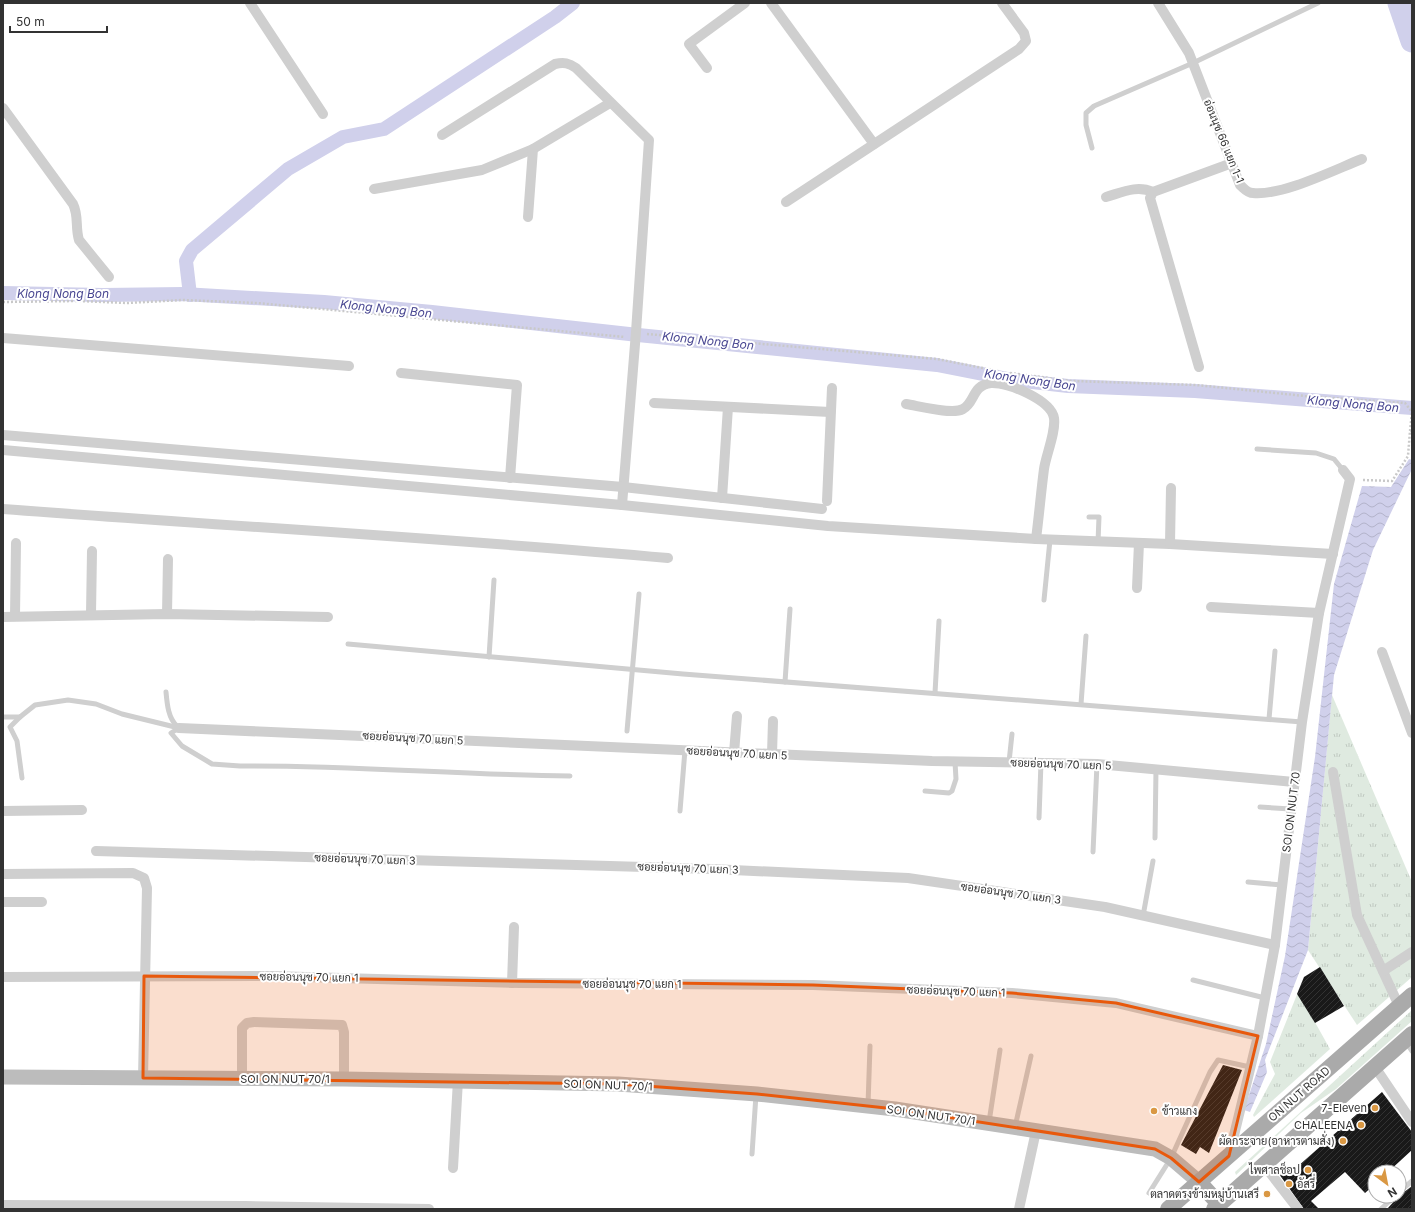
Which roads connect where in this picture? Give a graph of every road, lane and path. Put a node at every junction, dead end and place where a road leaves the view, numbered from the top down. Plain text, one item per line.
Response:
1 (250, 3) edge
2 (745, 3) edge
3 (771, 3) edge
4 (1002, 3) edge
5 (1158, 3) edge
6 (1318, 3) edge
7 (1193, 63) junction
8 (707, 68) dead end
9 (610, 103) junction
10 (3, 108) edge
11 (323, 114) dead end
12 (442, 135) dead end
13 (874, 144) junction
14 (1092, 148) dead end
15 (533, 149) junction
16 (1362, 159) dead end
17 (1232, 163) junction
18 (374, 189) dead end
19 (1153, 192) junction
20 (1106, 197) dead end
21 (786, 202) dead end
22 (528, 217) dead end
23 (108, 277) dead end
24 (3, 302) edge
25 (636, 334) junction
26 (3, 338) edge
27 (349, 366) dead end
28 (1200, 367) dead end
29 (998, 371) dead end
30 (401, 373) dead end
31 (1006, 373) dead end
32 (832, 388) dead end
33 (654, 403) dead end
34 (906, 404) dead end
35 (728, 407) junction
36 (830, 412) junction
37 (1412, 412) edge
38 (1411, 431) edge
39 (3, 434) edge
40 (1257, 449) dead end
41 (3, 450) edge
42 (1343, 470) joint
43 (510, 478) junction
44 (1363, 480) dead end
45 (623, 487) junction
46 (1171, 488) dead end
47 (722, 498) junction
48 (622, 505) junction
49 (3, 509) edge
50 (1089, 517) dead end
51 (1036, 539) junction
52 (1050, 540) junction
53 (1098, 542) junction
54 (16, 543) dead end
55 (1139, 543) junction
56 (1170, 544) junction
57 (92, 551) dead end
58 (1333, 554) junction
59 (668, 558) dead end
60 (168, 559) dead end
61 (494, 580) dead end
62 (1137, 588) dead end
63 (640, 594) dead end
64 (1044, 600) dead end
65 (1211, 607) dead end
66 (790, 609) dead end
67 (1319, 613) junction
68 (91, 614) junction
69 (167, 614) junction
70 (16, 616) junction
71 (3, 617) edge
72 (328, 617) dead end
73 (939, 621) dead end
74 (1086, 636) dead end
75 (348, 644) dead end
76 (1276, 651) dead end
77 (1382, 652) dead end
78 (489, 657) junction
79 (633, 669) junction
80 (785, 682) junction
81 (166, 692) dead end
82 (935, 693) junction
83 (1081, 704) junction
84 (737, 716) dead end
85 (3, 717) edge
86 (20, 717) junction
87 (1269, 719) junction
88 (773, 721) dead end
89 (1302, 722) junction
90 (179, 728) junction
91 (627, 732) dead end
92 (1412, 733) edge
93 (1012, 734) dead end
94 (686, 750) junction
95 (734, 753) junction
96 (772, 754) junction
97 (955, 762) junction
98 (1009, 762) junction
99 (1041, 762) junction
100 (1097, 764) junction
101 (1156, 770) junction
102 (1333, 772) dead end
103 (570, 776) dead end
104 (22, 778) dead end
105 (1294, 782) junction
106 (925, 791) dead end
107 (1260, 807) dead end
108 (1291, 809) junction
109 (82, 810) dead end
110 (680, 810) dead end
111 (3, 811) edge
112 (1039, 818) dead end
113 (1155, 838) dead end
114 (96, 851) dead end
115 (1093, 852) dead end
116 (1153, 861) dead end
117 (3, 874) edge
118 (1248, 882) dead end
119 (1282, 885) junction
120 (3, 902) edge
121 (42, 902) dead end
122 (1143, 916) junction
123 (514, 927) dead end
124 (1274, 945) junction
125 (1412, 952) edge
126 (1382, 971) junction
127 (144, 976) junction
128 (3, 977) edge
129 (1193, 980) dead end
130 (512, 983) junction
131 (1412, 995) edge
132 (1265, 998) junction
133 (1399, 1006) junction
134 (1258, 1036) junction
135 (1410, 1042) edge
136 (870, 1046) dead end
137 (1000, 1050) dead end
138 (1031, 1056) dead end
139 (1250, 1067) junction
140 (1375, 1067) junction
141 (3, 1077) edge
142 (143, 1078) junction
143 (242, 1079) junction
144 (344, 1079) junction
145 (458, 1080) junction
146 (756, 1094) junction
147 (868, 1106) junction
148 (1412, 1122) edge
149 (989, 1123) junction
150 (1015, 1128) junction
151 (1036, 1131) junction
152 (752, 1154) dead end
153 (1229, 1156) junction
154 (1171, 1158) junction
155 (1264, 1165) junction
156 (453, 1168) dead end
157 (1198, 1182) junction
158 (1149, 1193) dead end
159 (3, 1205) edge
160 (23, 1207) edge
161 (1216, 1207) edge
162 (416, 1209) edge
163 (429, 1209) edge
164 (1019, 1209) edge
165 (1168, 1209) edge
166 (1298, 1209) edge

1 - 11 street
2 - 8 street
3 - 13 street
4 - 13 street
5 - 7 street, อ่อนนุช 66 แยก 1-1
6 - 7 lane
7 - 14 lane
7 - 17 street, อ่อนนุช 66 แยก 1-1
9 - 12 street
9 - 15 street
9 - 25 street
10 - 23 street
13 - 21 street
15 - 18 street
15 - 22 street
16 - 17 street, อ่อนนุช 66 แยก 1-1
17 - 19 street
19 - 20 street
19 - 28 street
24 - 25 path
25 - 29 path
25 - 45 street
26 - 27 street
30 - 43 street
31 - 37 path
32 - 36 street
33 - 35 street
34 - 51 street
35 - 36 street
35 - 47 street
36 - 47 street
37 - 38 path
38 - 44 path
39 - 43 street
40 - 42 lane
41 - 48 street
42 - 58 street, SOI ON NUT 70
43 - 45 street
45 - 47 street
45 - 48 street
46 - 56 street
48 - 51 street
49 - 59 street
50 - 53 lane
51 - 52 street
52 - 53 street
52 - 64 lane
53 - 55 street
54 - 70 street
55 - 56 street
55 - 62 street
56 - 58 street
57 - 68 street
58 - 67 street, SOI ON NUT 70
60 - 69 street
61 - 78 lane
63 - 79 lane
65 - 67 street
66 - 80 lane
67 - 89 street, SOI ON NUT 70
68 - 69 street
68 - 70 street
69 - 72 street
70 - 71 street
73 - 82 lane
74 - 83 lane
75 - 78 lane
76 - 87 lane
77 - 92 street
78 - 79 lane
79 - 80 lane
79 - 91 lane
80 - 82 lane
81 - 90 lane
82 - 83 lane
83 - 87 lane
84 - 95 street
85 - 86 lane
86 - 90 lane
86 - 104 lane
87 - 89 lane
88 - 96 street
89 - 105 street, SOI ON NUT 70
90 - 94 street, ซอยอ่อนนุช 70 แยก 5
90 - 103 lane
93 - 98 lane
94 - 95 street, ซอยอ่อนนุช 70 แยก 5
94 - 110 lane
95 - 96 street, ซอยอ่อนนุช 70 แยก 5
96 - 97 street, ซอยอ่อนนุช 70 แยก 5
97 - 98 street, ซอยอ่อนนุช 70 แยก 5
97 - 106 lane
98 - 99 street, ซอยอ่อนนุช 70 แยก 5
99 - 100 street, ซอยอ่อนนุช 70 แยก 5
99 - 112 lane
100 - 101 street, ซอยอ่อนนุช 70 แยก 5
100 - 115 lane
101 - 105 street, ซอยอ่อนนุช 70 แยก 5
101 - 113 lane
102 - 126 street
105 - 108 street, SOI ON NUT 70
107 - 108 lane
108 - 119 street, SOI ON NUT 70
109 - 111 street
114 - 122 street, ซอยอ่อนนุช 70 แยก 3
116 - 122 lane
117 - 127 street
118 - 119 lane
119 - 124 street, SOI ON NUT 70
120 - 121 street
122 - 124 street, ซอยอ่อนนุช 70 แยก 3
123 - 130 street
124 - 132 street, SOI ON NUT 70
125 - 126 street
126 - 133 street
127 - 128 street, ซอยอ่อนนุช 70 แยก 1
127 - 130 street, ซอยอ่อนนุช 70 แยก 1
127 - 142 street
129 - 132 lane
130 - 134 street, ซอยอ่อนนุช 70 แยก 1
131 - 133 main road, ON NUT ROAD
132 - 134 street, SOI ON NUT 70
133 - 153 main road, ON NUT ROAD
134 - 139 street, SOI ON NUT 70
135 - 140 main road
136 - 147 lane
137 - 149 lane
138 - 150 lane
139 - 153 street, SOI ON NUT 70
139 - 154 lane
140 - 148 street
140 - 155 main road
141 - 142 street, SOI ON NUT 70/1
142 - 143 street, SOI ON NUT 70/1
143 - 144 street, SOI ON NUT 70/1
143 - 144 street
144 - 145 street, SOI ON NUT 70/1
145 - 146 street, SOI ON NUT 70/1
145 - 156 street
146 - 147 street, SOI ON NUT 70/1
146 - 152 lane
147 - 149 street, SOI ON NUT 70/1
149 - 150 street, SOI ON NUT 70/1
150 - 151 street, SOI ON NUT 70/1
151 - 154 street, SOI ON NUT 70/1
151 - 164 street
153 - 157 main road, ON NUT ROAD
154 - 157 street, SOI ON NUT 70/1
154 - 158 lane
155 - 161 main road
155 - 166 street
157 - 161 main road
157 - 165 main road, ON NUT ROAD
159 - 160 street
160 - 162 street
162 - 163 street

